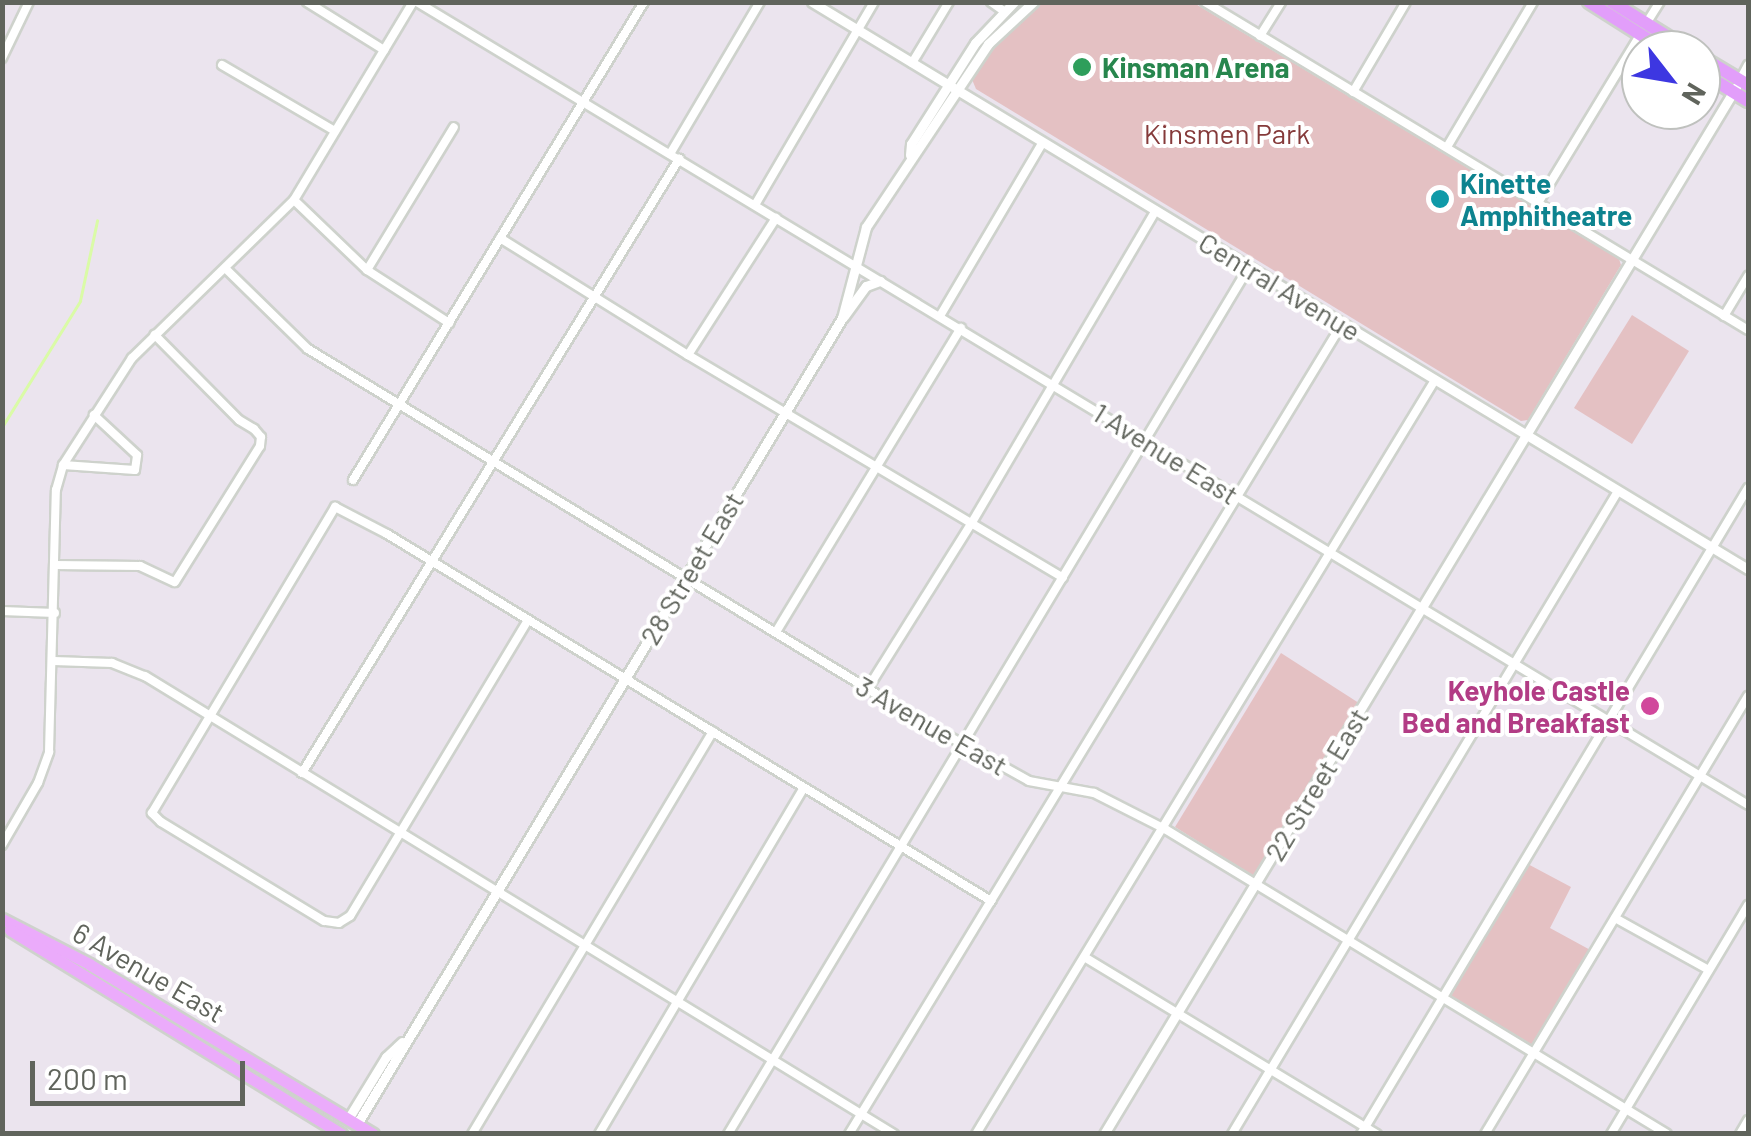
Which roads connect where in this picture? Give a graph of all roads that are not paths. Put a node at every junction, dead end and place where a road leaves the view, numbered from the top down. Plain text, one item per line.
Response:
1 (28, 2) edge
2 (307, 2) edge
3 (415, 2) edge
4 (644, 2) edge
5 (760, 2) edge
6 (812, 2) edge
7 (874, 2) edge
8 (949, 2) edge
9 (991, 2) edge
10 (1014, 2) edge
11 (1033, 2) edge
12 (1205, 2) edge
13 (1281, 2) edge
14 (1406, 2) edge
15 (1533, 2) edge
16 (1589, 2) edge
17 (1612, 2) edge
18 (1660, 2) edge
19 (1004, 11) junction
20 (858, 30) junction
21 (1643, 30) junction
22 (1260, 36) junction
23 (384, 50) junction
24 (2, 58) edge
25 (912, 63) junction
26 (222, 65) dead end
27 (1748, 65) edge
28 (1621, 66) edge
29 (1740, 86) edge
30 (952, 87) junction
31 (1353, 92) junction
32 (1748, 101) edge
33 (583, 102) junction
34 (454, 127) dead end
35 (336, 131) junction
36 (1043, 142) junction
37 (1446, 147) junction
38 (670, 154) junction
39 (679, 159) junction
40 (294, 200) junction
41 (1538, 203) junction
42 (755, 205) junction
43 (1156, 210) junction
44 (776, 218) junction
45 (500, 238) junction
46 (1632, 260) junction
47 (852, 264) junction
48 (1249, 267) junction
49 (224, 268) junction
50 (367, 270) junction
51 (1748, 276) edge
52 (880, 281) junction
53 (594, 296) junction
54 (940, 316) junction
55 (1724, 316) junction
56 (842, 318) junction
57 (449, 323) junction
58 (1342, 324) junction
59 (961, 328) junction
60 (1748, 330) edge
61 (156, 336) junction
62 (688, 356) junction
63 (1435, 380) junction
64 (1052, 383) junction
65 (399, 405) junction
66 (786, 412) junction
67 (94, 415) junction
68 (1527, 434) junction
69 (1146, 439) junction
70 (493, 461) junction
71 (63, 465) junction
72 (876, 466) junction
73 (353, 480) dead end
74 (1748, 488) edge
75 (1618, 491) junction
76 (1237, 497) junction
77 (971, 524) junction
78 (1712, 548) junction
79 (1331, 553) junction
80 (432, 562) junction
81 (56, 566) junction
82 (1748, 569) edge
83 (686, 577) junction
84 (1063, 578) junction
85 (1421, 606) junction
86 (2, 611) edge
87 (55, 613) junction
88 (528, 620) junction
89 (776, 632) junction
90 (54, 661) junction
91 (1516, 664) junction
92 (624, 678) junction
93 (868, 688) junction
94 (1748, 696) edge
95 (211, 717) junction
96 (1609, 720) junction
97 (713, 732) junction
98 (964, 746) junction
99 (302, 773) junction
100 (1700, 776) junction
101 (1060, 786) junction
102 (804, 788) junction
103 (1748, 806) edge
104 (1165, 829) junction
105 (402, 833) junction
106 (2, 845) edge
107 (902, 847) junction
108 (1256, 885) junction
109 (494, 890) junction
110 (990, 901) junction
111 (1748, 906) edge
112 (1615, 918) junction
113 (2, 922) edge
114 (1348, 940) junction
115 (585, 946) junction
116 (1086, 958) junction
117 (1709, 970) junction
118 (1442, 998) junction
119 (676, 1001) junction
120 (1177, 1013) junction
121 (1534, 1054) junction
122 (772, 1059) junction
123 (1271, 1069) junction
124 (1626, 1108) junction
125 (861, 1113) junction
126 (1748, 1120) edge
127 (353, 1121) junction
128 (1363, 1130) edge
129 (341, 1134) edge
130 (373, 1134) edge
131 (472, 1134) edge
132 (600, 1134) edge
133 (728, 1134) edge
134 (849, 1134) edge
135 (894, 1134) edge
136 (976, 1134) edge
137 (1104, 1134) edge
138 (1232, 1134) edge
139 (1377, 1134) edge
140 (1484, 1134) edge
141 (1611, 1134) edge
142 (1667, 1134) edge
143 (1740, 1134) edge

1 - 24 street
2 - 23 street
3 - 23 street
3 - 33 street, 1 Avenue East
4 - 33 street
5 - 38 street
6 - 20 street, Central Avenue
7 - 20 street
8 - 25 street
9 - 19 street
10 - 19 street
11 - 30 street
12 - 22 street
13 - 22 street
14 - 31 street
15 - 37 street
16 - 21 highway
17 - 21 highway
18 - 21 street
19 - 30 street
20 - 25 street, Central Avenue
20 - 42 street
22 - 31 street
23 - 35 street
25 - 30 street, Central Avenue
26 - 35 street
27 - 29 street
28 - 41 street
29 - 32 highway
29 - 46 street, 22 Street East
30 - 36 street, Central Avenue
30 - 47 street, 28 Street East
31 - 37 street
33 - 38 street, 1 Avenue East
33 - 45 street
34 - 50 street
35 - 40 street
36 - 43 street, Central Avenue
36 - 54 street
37 - 41 street
38 - 39 street, 1 Avenue East
39 - 42 street, 1 Avenue East
39 - 53 street
40 - 49 street
40 - 50 street
41 - 46 street
42 - 44 street, 1 Avenue East
43 - 48 street, Central Avenue
43 - 64 street
44 - 47 street, 1 Avenue East
44 - 62 street
45 - 53 street
45 - 57 street
46 - 55 street
46 - 68 street, 22 Street East
47 - 52 street, 1 Avenue East
47 - 56 street, 28 Street East
48 - 58 street, Central Avenue
48 - 69 street
49 - 61 street
49 - 65 street, 3 Avenue East
50 - 57 street
51 - 55 street
52 - 54 street, 1 Avenue East
52 - 56 street
53 - 62 street
53 - 70 street
54 - 59 street, 1 Avenue East
55 - 60 street
56 - 66 street, 28 Street East
57 - 65 street
58 - 63 street, Central Avenue
58 - 76 street
59 - 64 street, 1 Avenue East
59 - 72 street
61 - 67 street
61 - 81 street
62 - 66 street
63 - 68 street, Central Avenue
63 - 79 street
64 - 69 street, 1 Avenue East
64 - 77 street
65 - 70 street, 3 Avenue East
65 - 73 street
66 - 72 street
66 - 83 street, 28 Street East
67 - 71 street
67 - 71 street
68 - 75 street, Central Avenue
68 - 85 street, 22 Street East
69 - 76 street, 1 Avenue East
69 - 84 street
70 - 80 street
70 - 83 street, 3 Avenue East
71 - 81 street
72 - 77 street
72 - 89 street
74 - 78 street
75 - 78 street, Central Avenue
75 - 91 street
76 - 79 street, 1 Avenue East
76 - 101 street
77 - 84 street
77 - 93 street
78 - 82 street, Central Avenue
78 - 96 street
79 - 85 street, 1 Avenue East
79 - 104 street
80 - 88 street
80 - 95 street
80 - 99 street
81 - 87 street
83 - 89 street, 3 Avenue East
83 - 92 street, 28 Street East
84 - 98 street
85 - 91 street, 1 Avenue East
85 - 108 street, 22 Street East
86 - 87 street
87 - 90 street
88 - 92 street
88 - 105 street
89 - 93 street, 3 Avenue East
90 - 95 street
90 - 106 street
91 - 96 street, 1 Avenue East
91 - 114 street
92 - 97 street
92 - 109 street, 28 Street East
93 - 98 street, 3 Avenue East
94 - 100 street
95 - 99 street
95 - 105 street
96 - 100 street, 1 Avenue East
96 - 118 street
97 - 102 street
97 - 115 street
98 - 101 street, 3 Avenue East
98 - 107 street
99 - 105 street
100 - 103 street, 1 Avenue East
100 - 112 street
101 - 104 street, 3 Avenue East
101 - 110 street
102 - 107 street
102 - 119 street
104 - 108 street, 3 Avenue East
104 - 116 street
105 - 109 street
107 - 110 street
107 - 122 street
108 - 114 street, 3 Avenue East
108 - 120 street, 22 Street East
109 - 115 street
109 - 127 street, 28 Street East
110 - 125 street
111 - 117 street
112 - 117 street
112 - 121 street
113 - 127 main road, 6 Avenue East
113 - 129 main road, 6 Avenue East
114 - 118 street, 3 Avenue East
114 - 123 street
115 - 119 street
115 - 131 street
116 - 120 street
116 - 136 street
117 - 124 street
118 - 121 street, 3 Avenue East
118 - 128 street
119 - 122 street
119 - 132 street
120 - 123 street
120 - 137 street, 22 Street East
121 - 124 street, 3 Avenue East
121 - 140 street
122 - 125 street
122 - 133 street
123 - 128 street
123 - 138 street
124 - 141 street
124 - 142 street, 3 Avenue East
125 - 134 street
125 - 135 street
126 - 143 street
127 - 130 main road, 6 Avenue East
128 - 139 street

